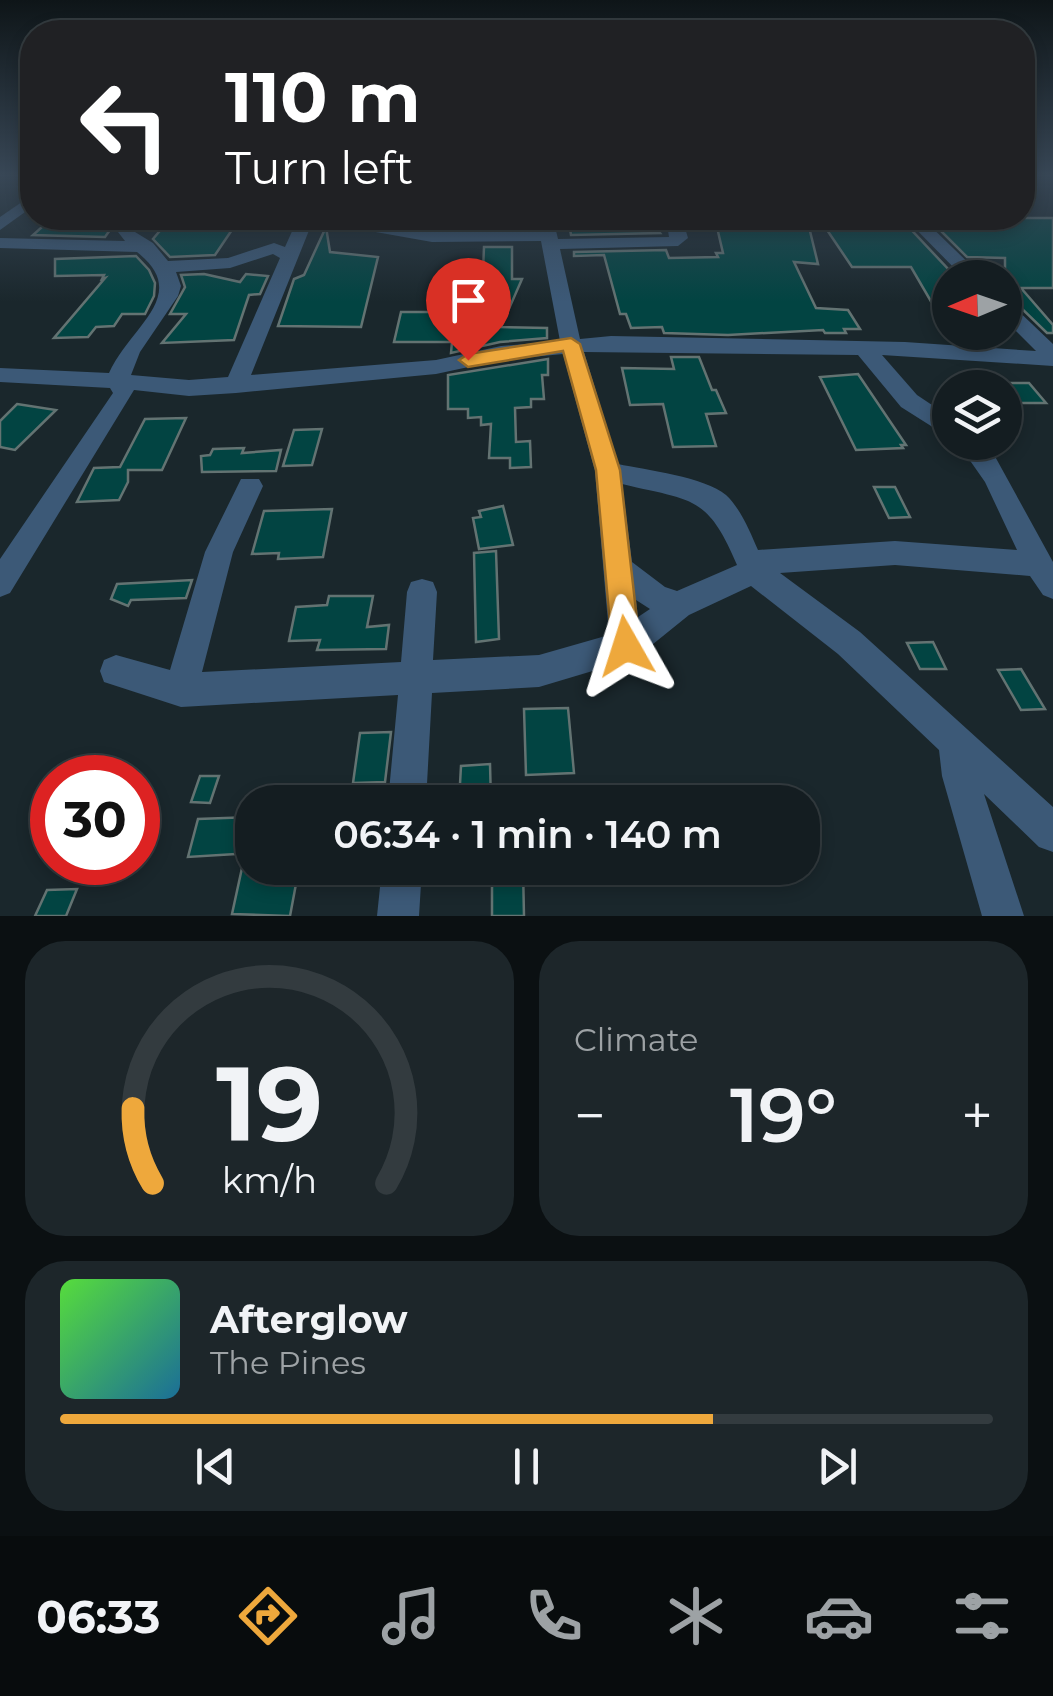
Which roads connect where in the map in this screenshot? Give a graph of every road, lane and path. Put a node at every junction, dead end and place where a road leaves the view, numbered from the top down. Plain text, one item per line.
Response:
1 (127, 230) edge
2 (301, 230) edge
3 (393, 230) edge
4 (678, 230) edge
5 (925, 230) edge
6 (549, 233) edge
7 (0, 242) edge
8 (147, 247) junction
9 (289, 256) junction
10 (956, 260) edge
11 (162, 266) junction
12 (1022, 327) edge
13 (571, 344) junction
14 (864, 348) junction
15 (1053, 358) edge
16 (0, 376) edge
17 (117, 382) junction
18 (236, 385) junction
19 (932, 417) edge
20 (982, 460) edge
21 (608, 470) junction
22 (250, 486) dead end
23 (752, 567) junction
24 (618, 568) junction
25 (1044, 575) edge
26 (0, 584) edge
27 (422, 592) dead end
28 (678, 604) junction
29 (626, 646) junction
30 (116, 671) dead end
31 (417, 680) junction
32 (181, 690) junction
33 (956, 747) junction
34 (408, 785) edge
35 (1053, 833) edge
36 (401, 885) edge
37 (398, 916) edge
38 (1004, 916) edge

1 - 8 street
2 - 9 street
3 - 6 street
4 - 6 street
5 - 10 street
6 - 13 street
7 - 8 street
8 - 11 street
9 - 11 street
9 - 18 street
11 - 17 street
12 - 15 street
13 - 14 street
13 - 18 street
13 - 21 street
14 - 15 street
14 - 19 street
16 - 17 street
17 - 18 street
17 - 26 street
20 - 25 street
21 - 23 street
21 - 24 street
22 - 32 street
23 - 25 street
23 - 28 street
23 - 33 street
24 - 28 street
24 - 29 street
27 - 31 street
28 - 29 street
29 - 31 street
30 - 32 street
31 - 32 street
31 - 34 street
33 - 35 street
33 - 38 street
36 - 37 street

